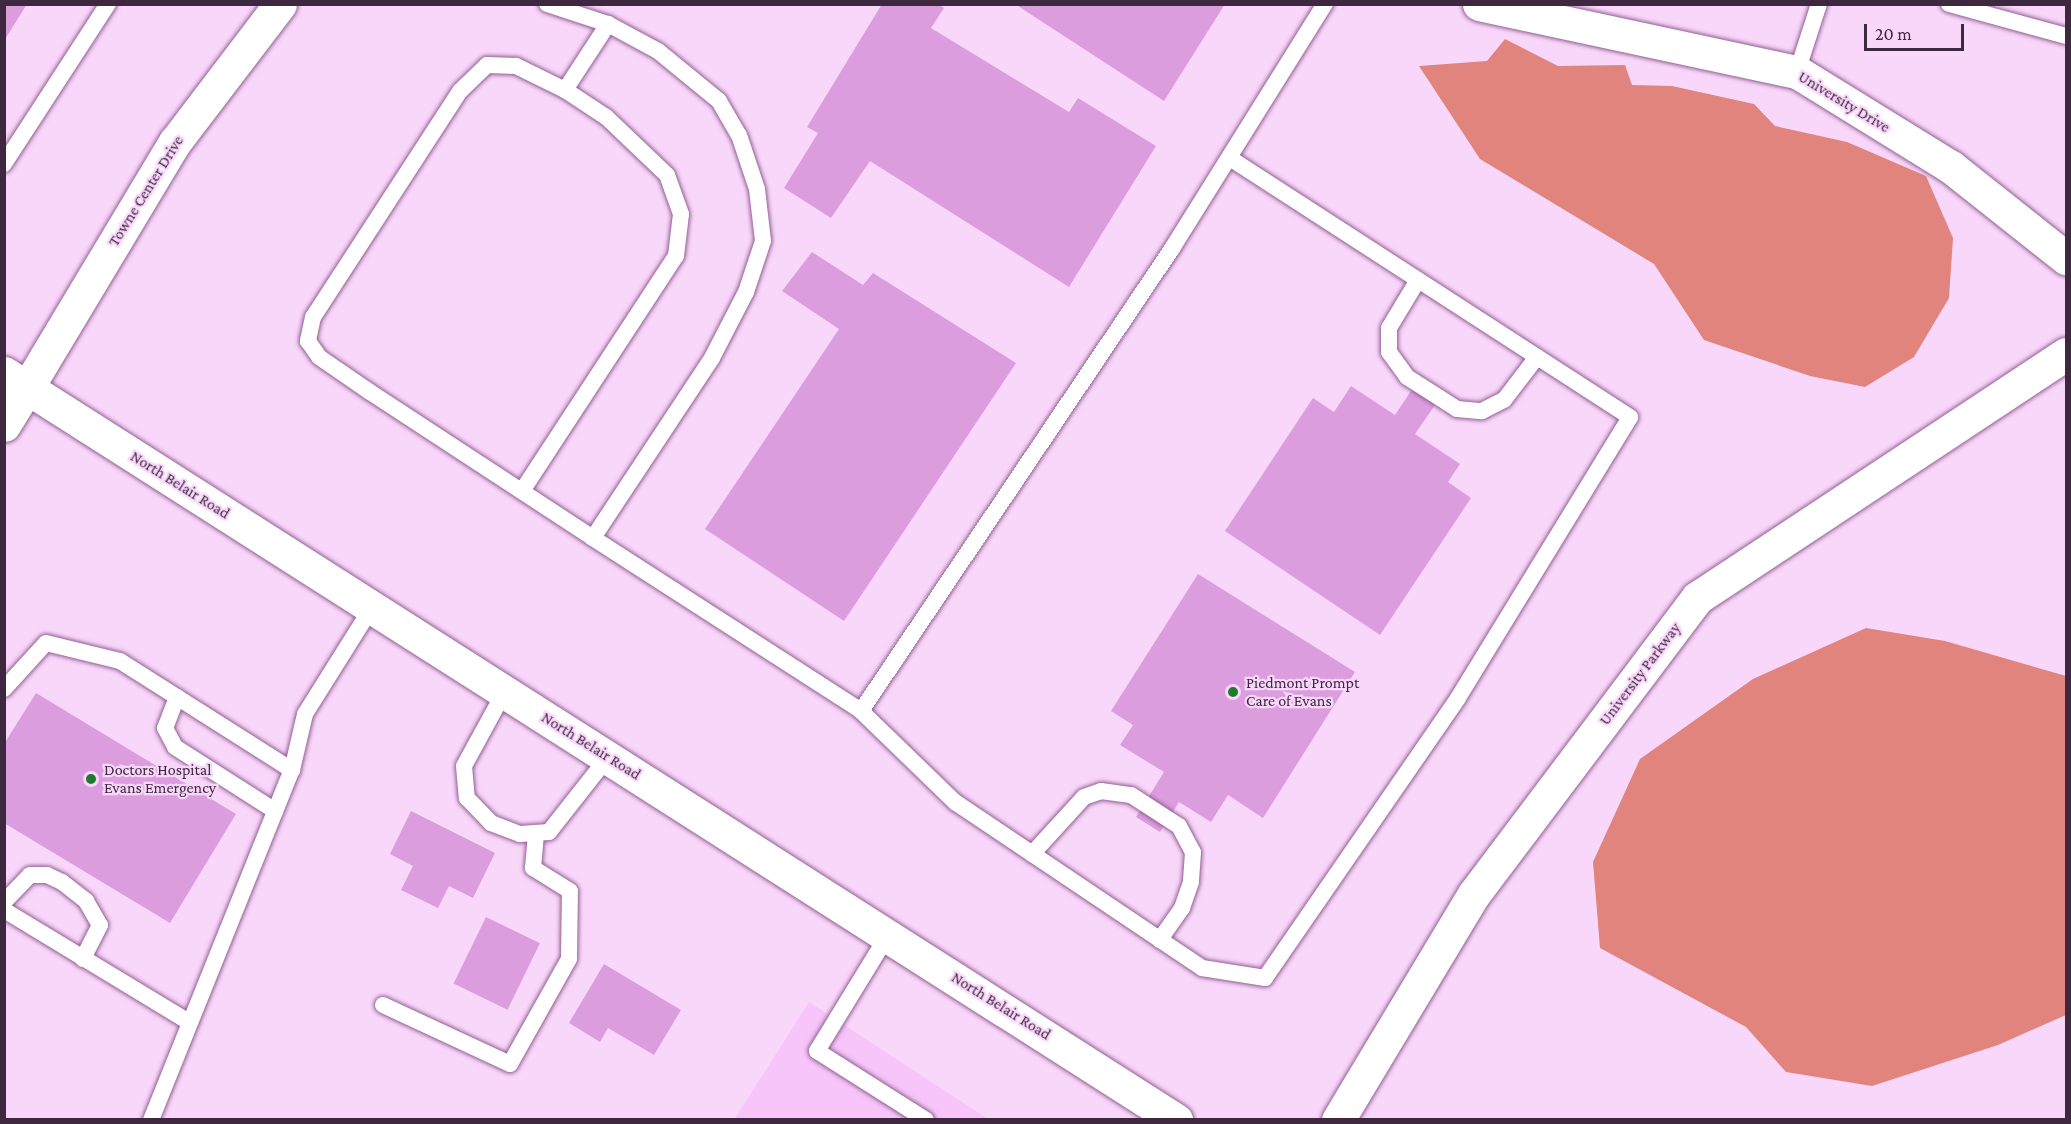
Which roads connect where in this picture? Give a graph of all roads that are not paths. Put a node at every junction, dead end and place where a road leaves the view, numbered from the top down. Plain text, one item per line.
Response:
1 (108, 4) edge
2 (280, 4) edge
3 (547, 4) edge
4 (1325, 4) edge
5 (1479, 4) edge
6 (1819, 4) edge
7 (1950, 4) edge
8 (608, 24) junction
9 (2067, 36) edge
10 (1797, 72) junction
11 (565, 90) junction
12 (1231, 159) junction
13 (4, 164) edge
14 (2067, 258) edge
15 (1418, 280) junction
16 (2067, 354) edge
17 (1537, 357) junction
18 (16, 381) edge
19 (4, 425) edge
20 (522, 491) junction
21 (593, 538) junction
22 (372, 607) junction
23 (4, 689) edge
24 (505, 692) junction
25 (177, 697) junction
26 (861, 711) junction
27 (608, 757) junction
28 (292, 770) junction
29 (275, 811) junction
30 (536, 836) junction
31 (1032, 854) junction
32 (4, 902) edge
33 (4, 910) edge
34 (888, 935) junction
35 (1160, 940) junction
36 (82, 959) junction
37 (383, 1005) dead end
38 (187, 1021) junction
39 (151, 1119) edge
40 (926, 1119) edge
41 (1176, 1119) edge
42 (1338, 1119) edge

1 - 13 lane
2 - 18 main road, Towne Center Drive
3 - 8 lane
4 - 12 lane
5 - 10 main road, University Drive
6 - 10 lane
7 - 9 lane
8 - 11 lane
8 - 21 lane
10 - 14 main road, University Drive
11 - 20 lane
11 - 20 lane
12 - 15 lane
12 - 26 lane
15 - 17 lane
15 - 17 lane
16 - 42 main road, University Parkway
17 - 35 lane
18 - 19 main road, Towne Center Drive
18 - 22 main road, North Belair Road
20 - 21 lane
21 - 26 lane
22 - 24 main road, North Belair Road
22 - 28 lane
23 - 25 lane
24 - 27 main road, North Belair Road
24 - 30 lane
25 - 28 lane
25 - 29 lane
26 - 31 lane
27 - 30 lane
27 - 34 main road, North Belair Road
28 - 29 lane
29 - 38 lane
30 - 37 lane
31 - 35 lane
31 - 35 lane
32 - 36 lane
33 - 36 lane
34 - 40 lane
34 - 41 main road, North Belair Road
36 - 38 lane
38 - 39 lane

